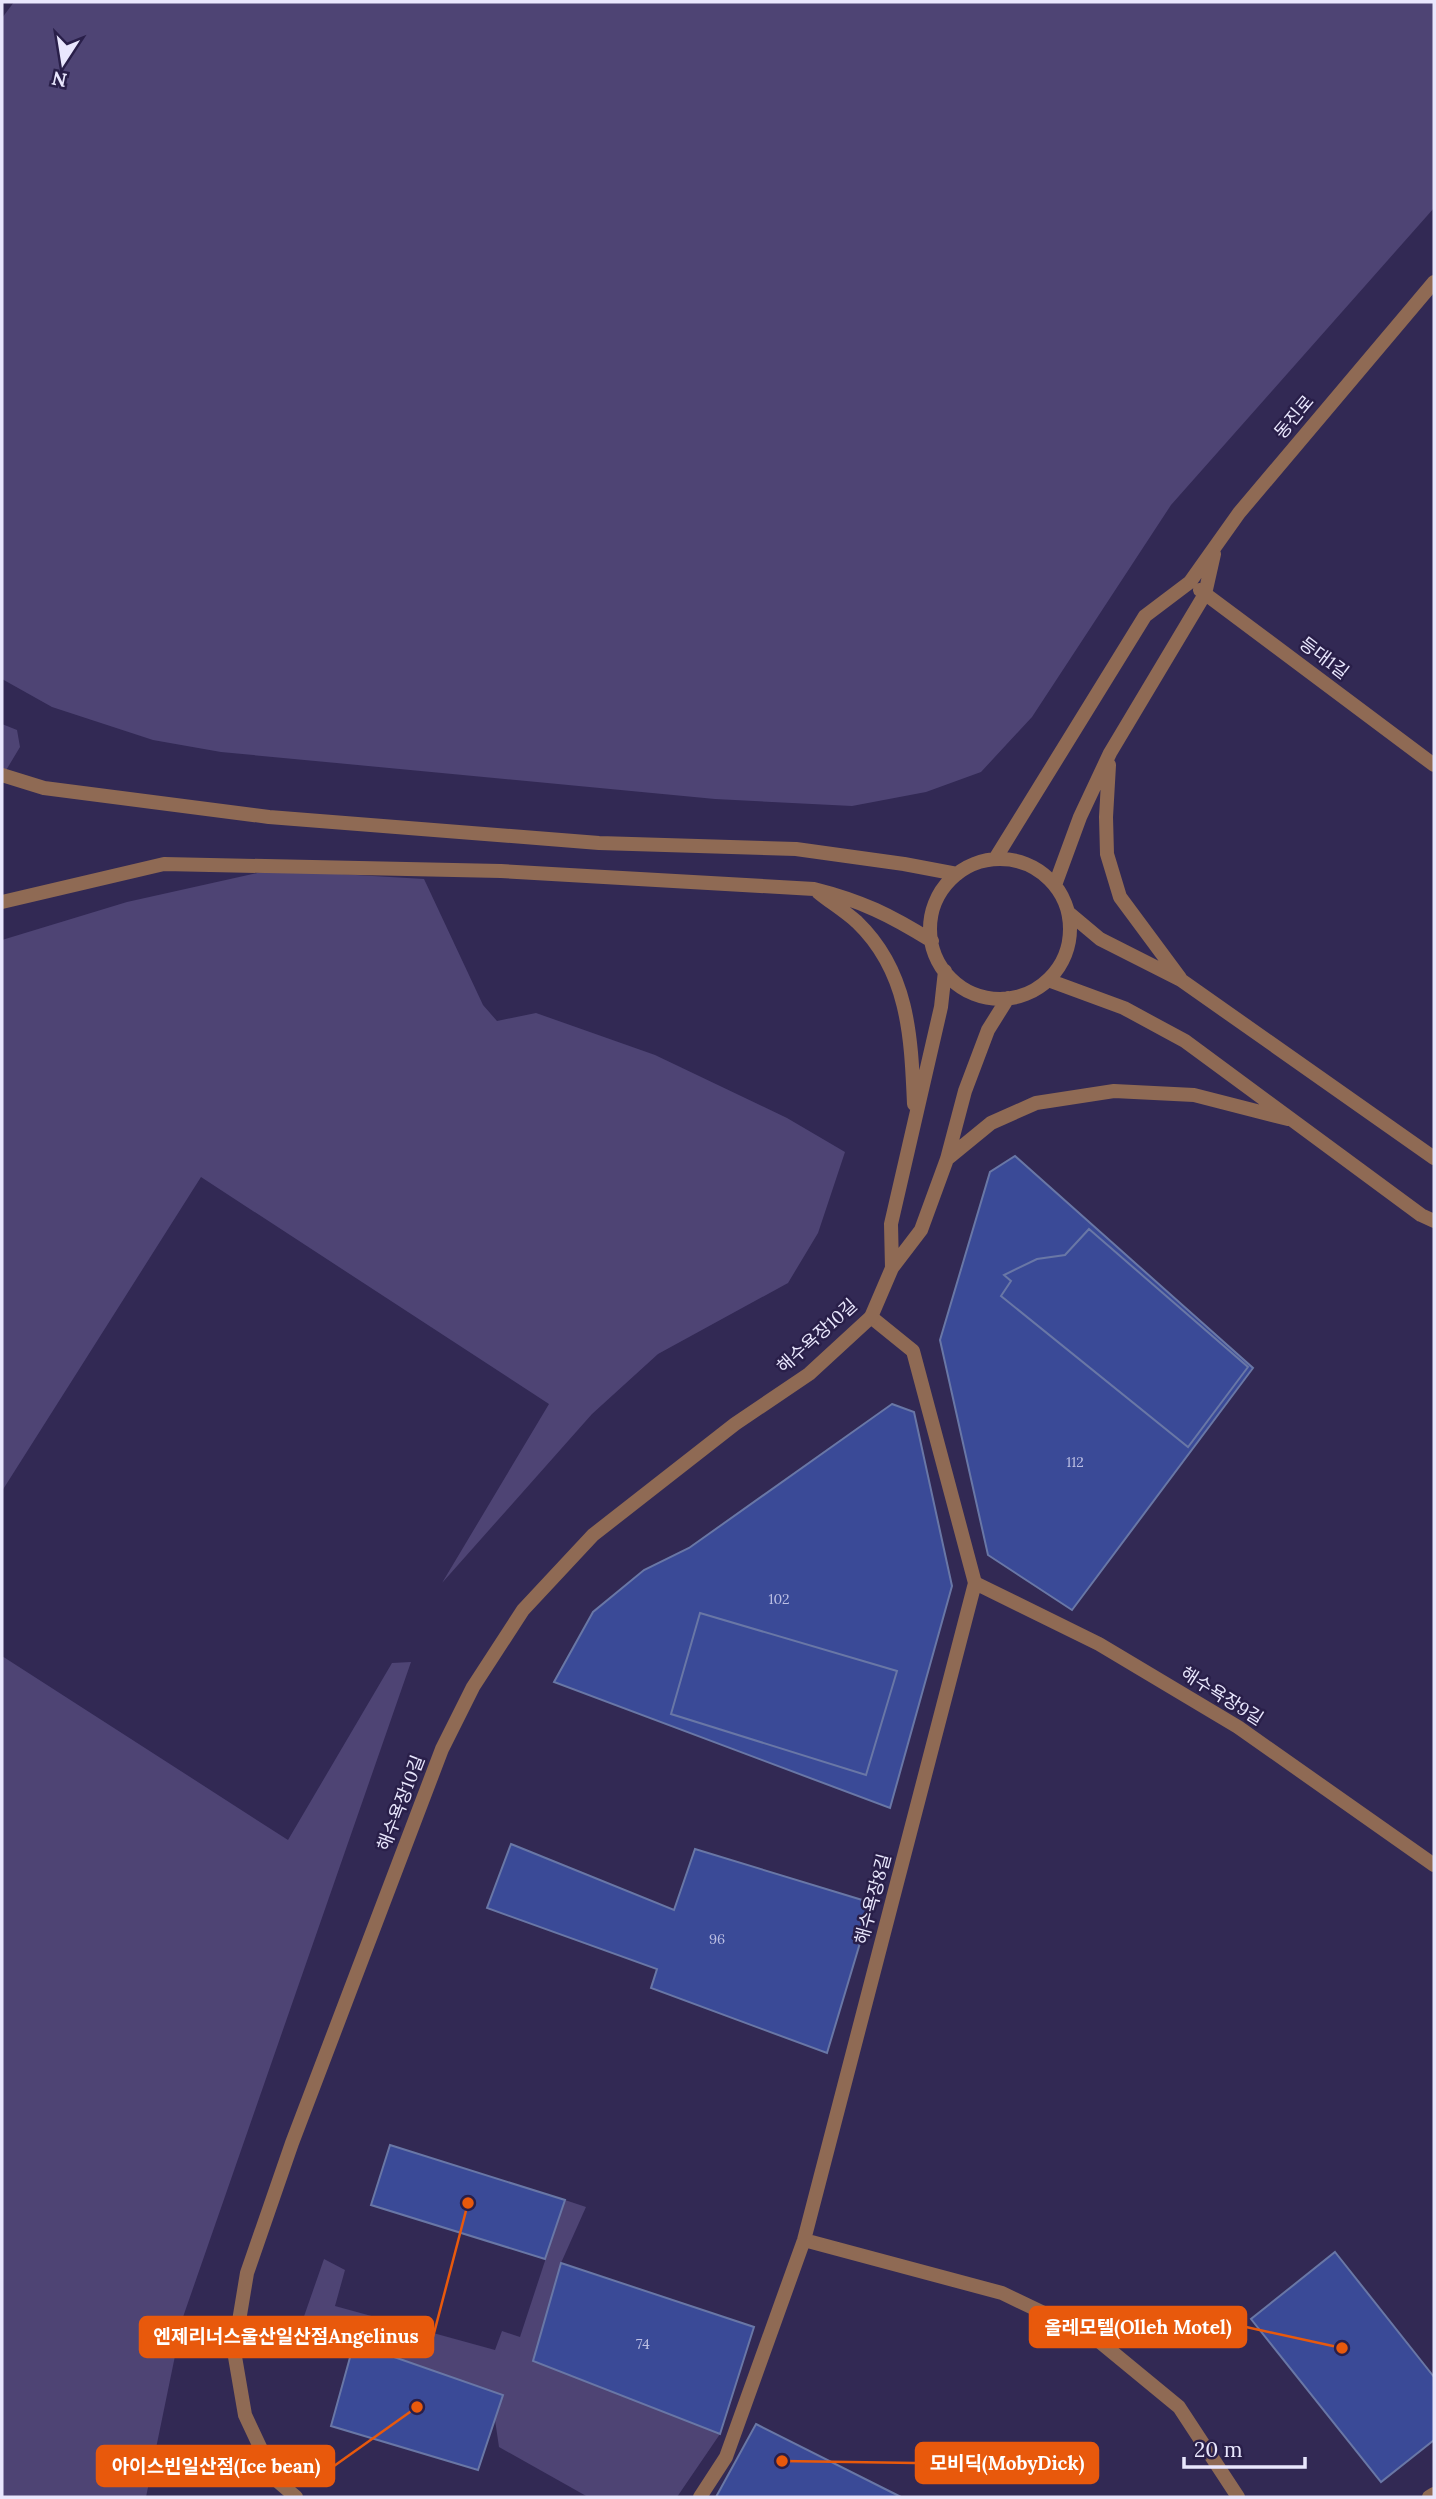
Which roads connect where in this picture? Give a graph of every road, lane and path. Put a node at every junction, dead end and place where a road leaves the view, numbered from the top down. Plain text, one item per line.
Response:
1 (1434, 282) edge
2 (1216, 546) junction
3 (1190, 582) junction
4 (1205, 594) junction
5 (1111, 753) junction
6 (1434, 765) edge
7 (2, 775) edge
8 (995, 859) junction
9 (957, 874) junction
10 (1055, 885) junction
11 (814, 890) junction
12 (2, 902) edge
13 (1069, 913) junction
14 (932, 941) junction
15 (945, 971) junction
16 (1048, 980) junction
17 (1181, 980) junction
18 (1008, 998) junction
19 (1297, 1121) junction
20 (916, 1123) junction
21 (1434, 1158) edge
22 (947, 1159) junction
23 (1434, 1221) edge
24 (892, 1268) junction
25 (871, 1317) junction
26 (975, 1583) junction
27 (1434, 1865) edge
28 (804, 2239) junction
29 (1434, 2494) edge
30 (296, 2497) edge
31 (700, 2497) edge
32 (1238, 2497) edge
33 (1429, 2497) edge

1 - 2 street, 동진로
2 - 3 street, 동진로
2 - 4 street
3 - 4 street, 등대1길
3 - 8 street, 동진로
4 - 5 street
4 - 6 street, 등대1길
5 - 10 street
5 - 17 street
7 - 9 street
8 - 9 street
8 - 10 street
9 - 14 street
10 - 13 street
11 - 12 street
11 - 14 street
11 - 20 street
13 - 16 street
13 - 17 street
14 - 15 street
15 - 18 street
15 - 20 street
16 - 18 street
16 - 19 street
17 - 21 street
18 - 22 street
19 - 22 street
19 - 23 street
20 - 24 street
22 - 24 street
24 - 25 street, 해수욕장10길
25 - 26 street, 해수욕장8길
25 - 30 street, 해수욕장10길
26 - 27 street, 해수욕장9길
26 - 28 street, 해수욕장8길
28 - 31 street, 해수욕장8길
28 - 32 street
29 - 33 street

